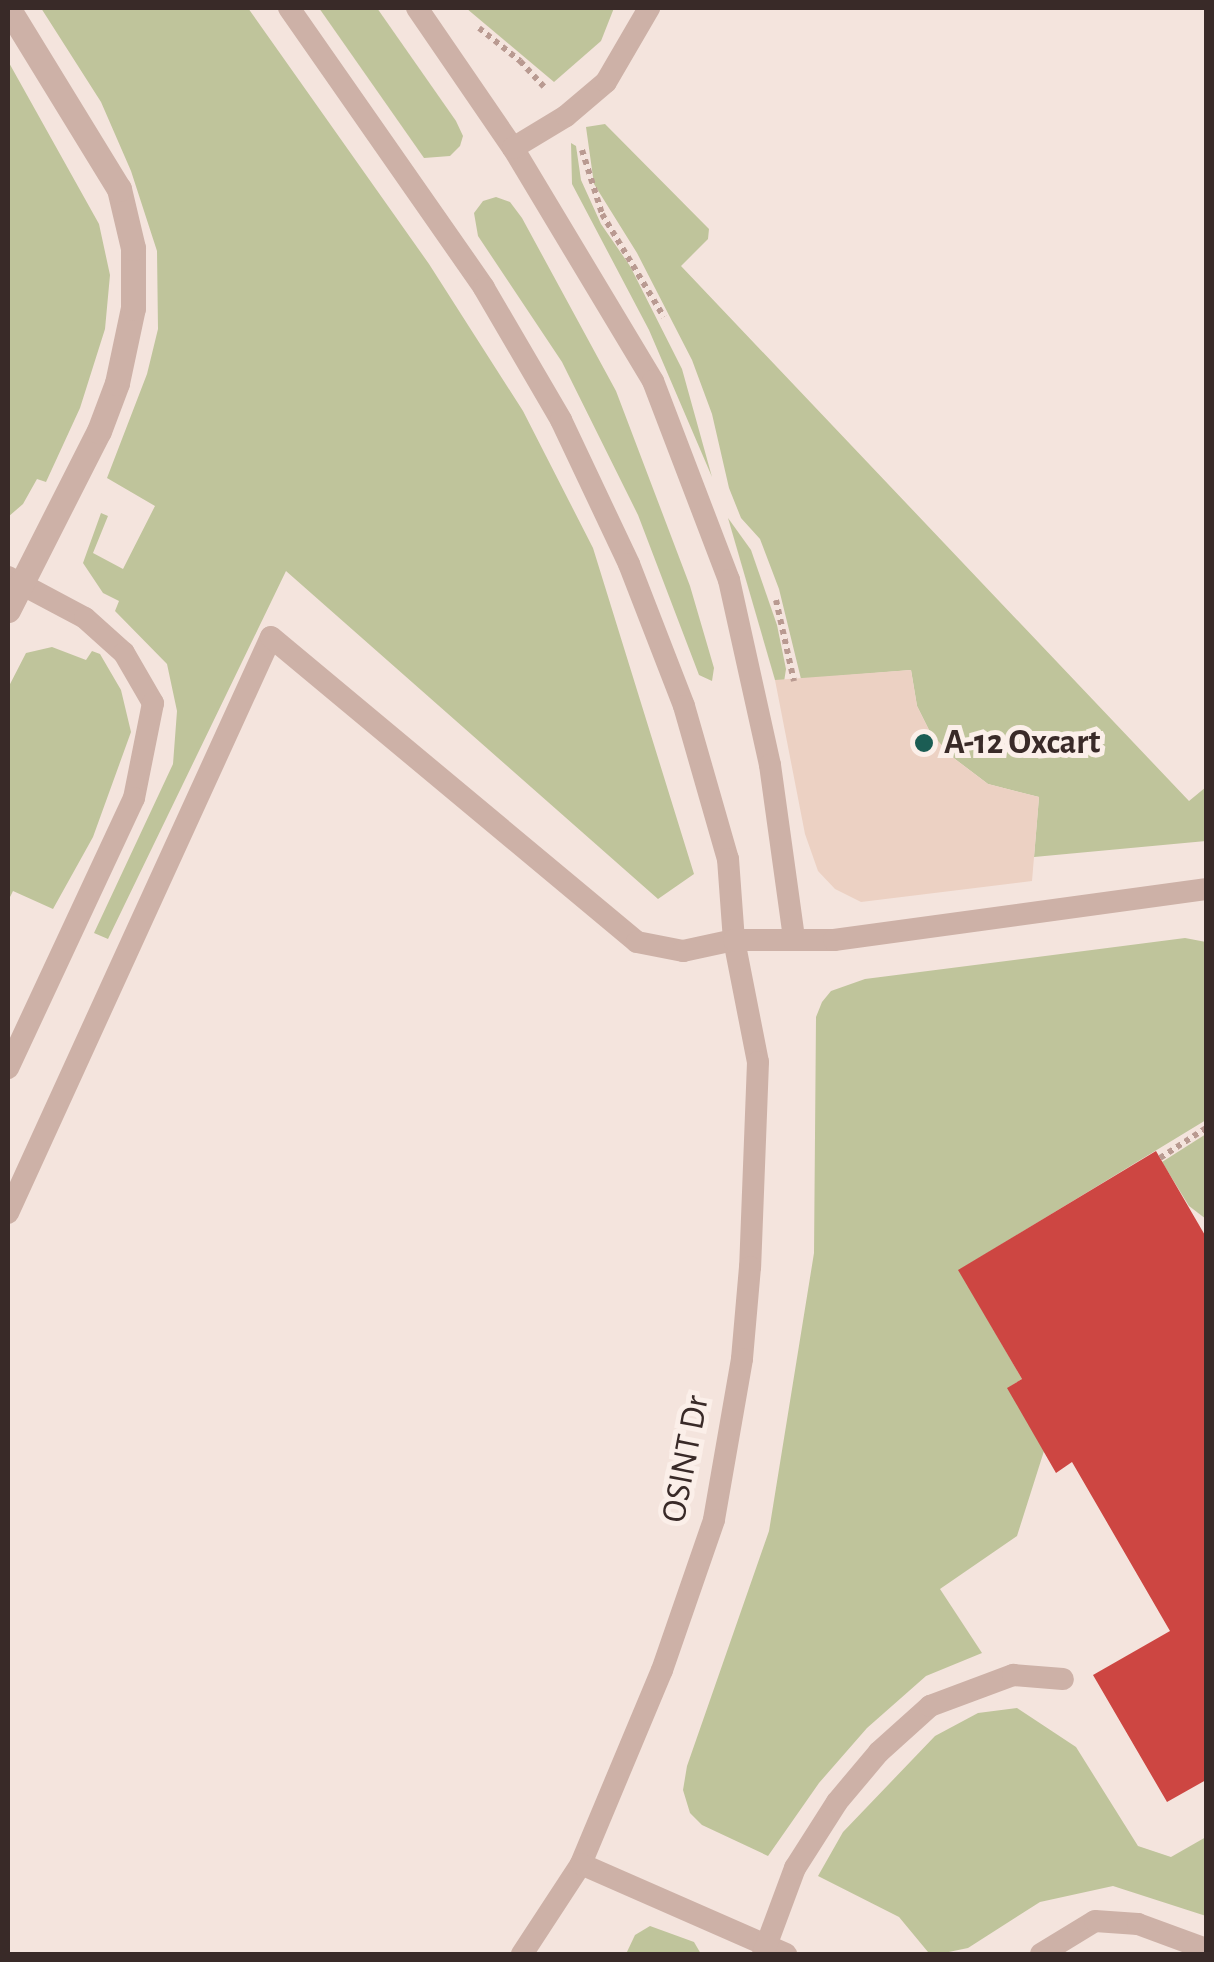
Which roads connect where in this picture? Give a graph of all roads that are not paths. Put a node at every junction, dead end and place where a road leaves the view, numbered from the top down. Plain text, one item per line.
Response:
1 (8, 8) edge
2 (289, 8) edge
3 (417, 8) edge
4 (649, 8) edge
5 (513, 148) junction
6 (14, 580) edge
7 (8, 610) edge
8 (1206, 890) edge
9 (794, 939) junction
10 (734, 940) junction
11 (8, 1068) edge
12 (8, 1212) edge
13 (1063, 1679) dead end
14 (580, 1864) junction
15 (1206, 1949) edge
16 (772, 1952) edge
17 (522, 1954) edge
18 (1040, 1954) edge

1 - 6 street
2 - 10 lane, OSINT Dr
3 - 5 lane
4 - 5 lane
5 - 9 lane
6 - 7 street
6 - 11 lane
8 - 9 lane
9 - 10 lane
10 - 12 lane
10 - 14 lane, OSINT Dr
13 - 16 lane
14 - 16 lane
14 - 17 lane, OSINT Dr
15 - 18 lane

